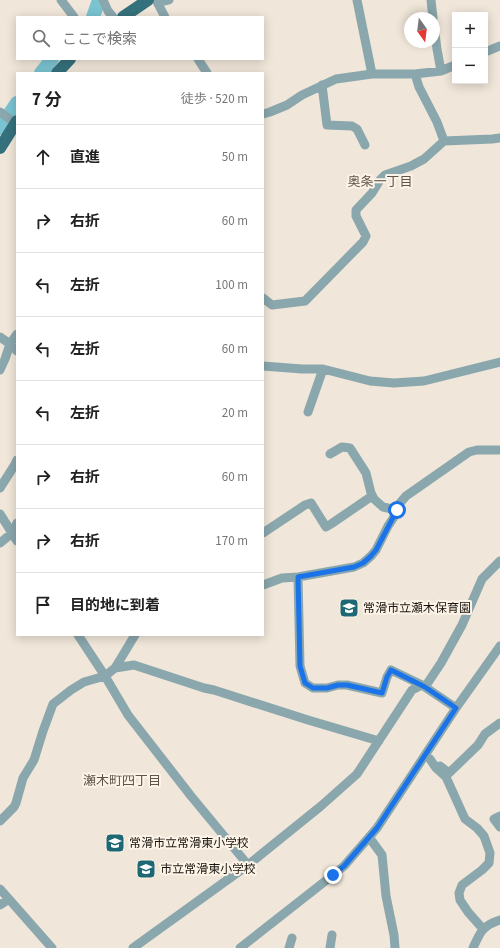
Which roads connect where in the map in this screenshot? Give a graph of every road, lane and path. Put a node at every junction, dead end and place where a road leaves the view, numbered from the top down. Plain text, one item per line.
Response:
1 (61, 0) edge
2 (103, 0) edge
3 (148, 0) edge
4 (156, 0) edge
5 (162, 0) edge
6 (169, 0) edge
7 (357, 0) edge
8 (431, 0) edge
9 (432, 12) edge
10 (73, 16) edge
11 (112, 16) edge
12 (124, 16) edge
13 (164, 16) edge
14 (500, 46) edge
15 (437, 48) edge
16 (488, 51) edge
17 (69, 60) edge
18 (199, 60) edge
19 (452, 66) edge
20 (442, 71) junction
21 (58, 72) edge
22 (206, 72) edge
23 (372, 74) junction
24 (415, 74) junction
25 (322, 85) junction
26 (0, 112) edge
27 (264, 114) edge
28 (14, 121) edge
29 (500, 138) edge
30 (444, 141) junction
31 (365, 145) dead end
32 (0, 148) edge
33 (264, 299) edge
34 (16, 335) edge
35 (0, 337) edge
36 (10, 344) junction
37 (16, 350) edge
38 (500, 362) edge
39 (264, 368) edge
40 (323, 369) junction
41 (0, 370) edge
42 (308, 412) dead end
43 (500, 450) edge
44 (330, 454) dead end
45 (16, 462) edge
46 (0, 488) edge
47 (372, 496) junction
48 (397, 510) junction
49 (0, 514) edge
50 (264, 532) edge
51 (15, 537) edge
52 (0, 543) edge
53 (500, 561) edge
54 (298, 577) junction
55 (264, 585) edge
56 (79, 636) edge
57 (134, 636) edge
58 (500, 646) edge
59 (115, 668) junction
60 (105, 676) junction
61 (423, 686) junction
62 (456, 708) junction
63 (500, 723) edge
64 (379, 741) junction
65 (428, 758) junction
66 (500, 816) edge
67 (0, 821) edge
68 (500, 827) edge
69 (369, 837) junction
70 (248, 865) junction
71 (0, 889) edge
72 (8, 899) junction
73 (0, 905) edge
74 (500, 920) edge
75 (483, 929) junction
76 (332, 935) dead end
77 (292, 938) dead end
78 (52, 948) edge
79 (133, 948) edge
80 (240, 948) edge
81 (289, 948) edge
82 (330, 948) edge
83 (395, 948) edge
84 (473, 948) edge

1 - 10 street
2 - 11 street
3 - 12 main road
4 - 13 street
5 - 6 street
7 - 23 street
8 - 9 street
14 - 16 street
15 - 20 street
17 - 21 main road
18 - 22 street
19 - 20 street
20 - 24 street
23 - 24 street
23 - 25 street
24 - 30 street
25 - 27 street
25 - 31 street
26 - 28 street
28 - 32 main road
29 - 30 street
30 - 33 street
34 - 36 street
35 - 36 street
36 - 37 street
36 - 41 street
38 - 40 street
39 - 40 street
40 - 42 street
43 - 48 street
44 - 47 street
45 - 46 street
47 - 48 street
47 - 50 street
48 - 54 street
49 - 51 street
51 - 52 street
53 - 61 street
54 - 55 street
54 - 61 street
56 - 60 street
57 - 59 street
58 - 62 street
59 - 60 street
59 - 64 street
60 - 67 street
60 - 70 street
61 - 62 street
61 - 64 street
62 - 65 street
63 - 65 street
64 - 70 street
65 - 69 street
65 - 75 street
66 - 68 street
69 - 80 street
69 - 83 street
70 - 79 street
71 - 72 street
72 - 73 street
72 - 78 street
74 - 75 street
75 - 84 street
76 - 82 street
77 - 81 street

